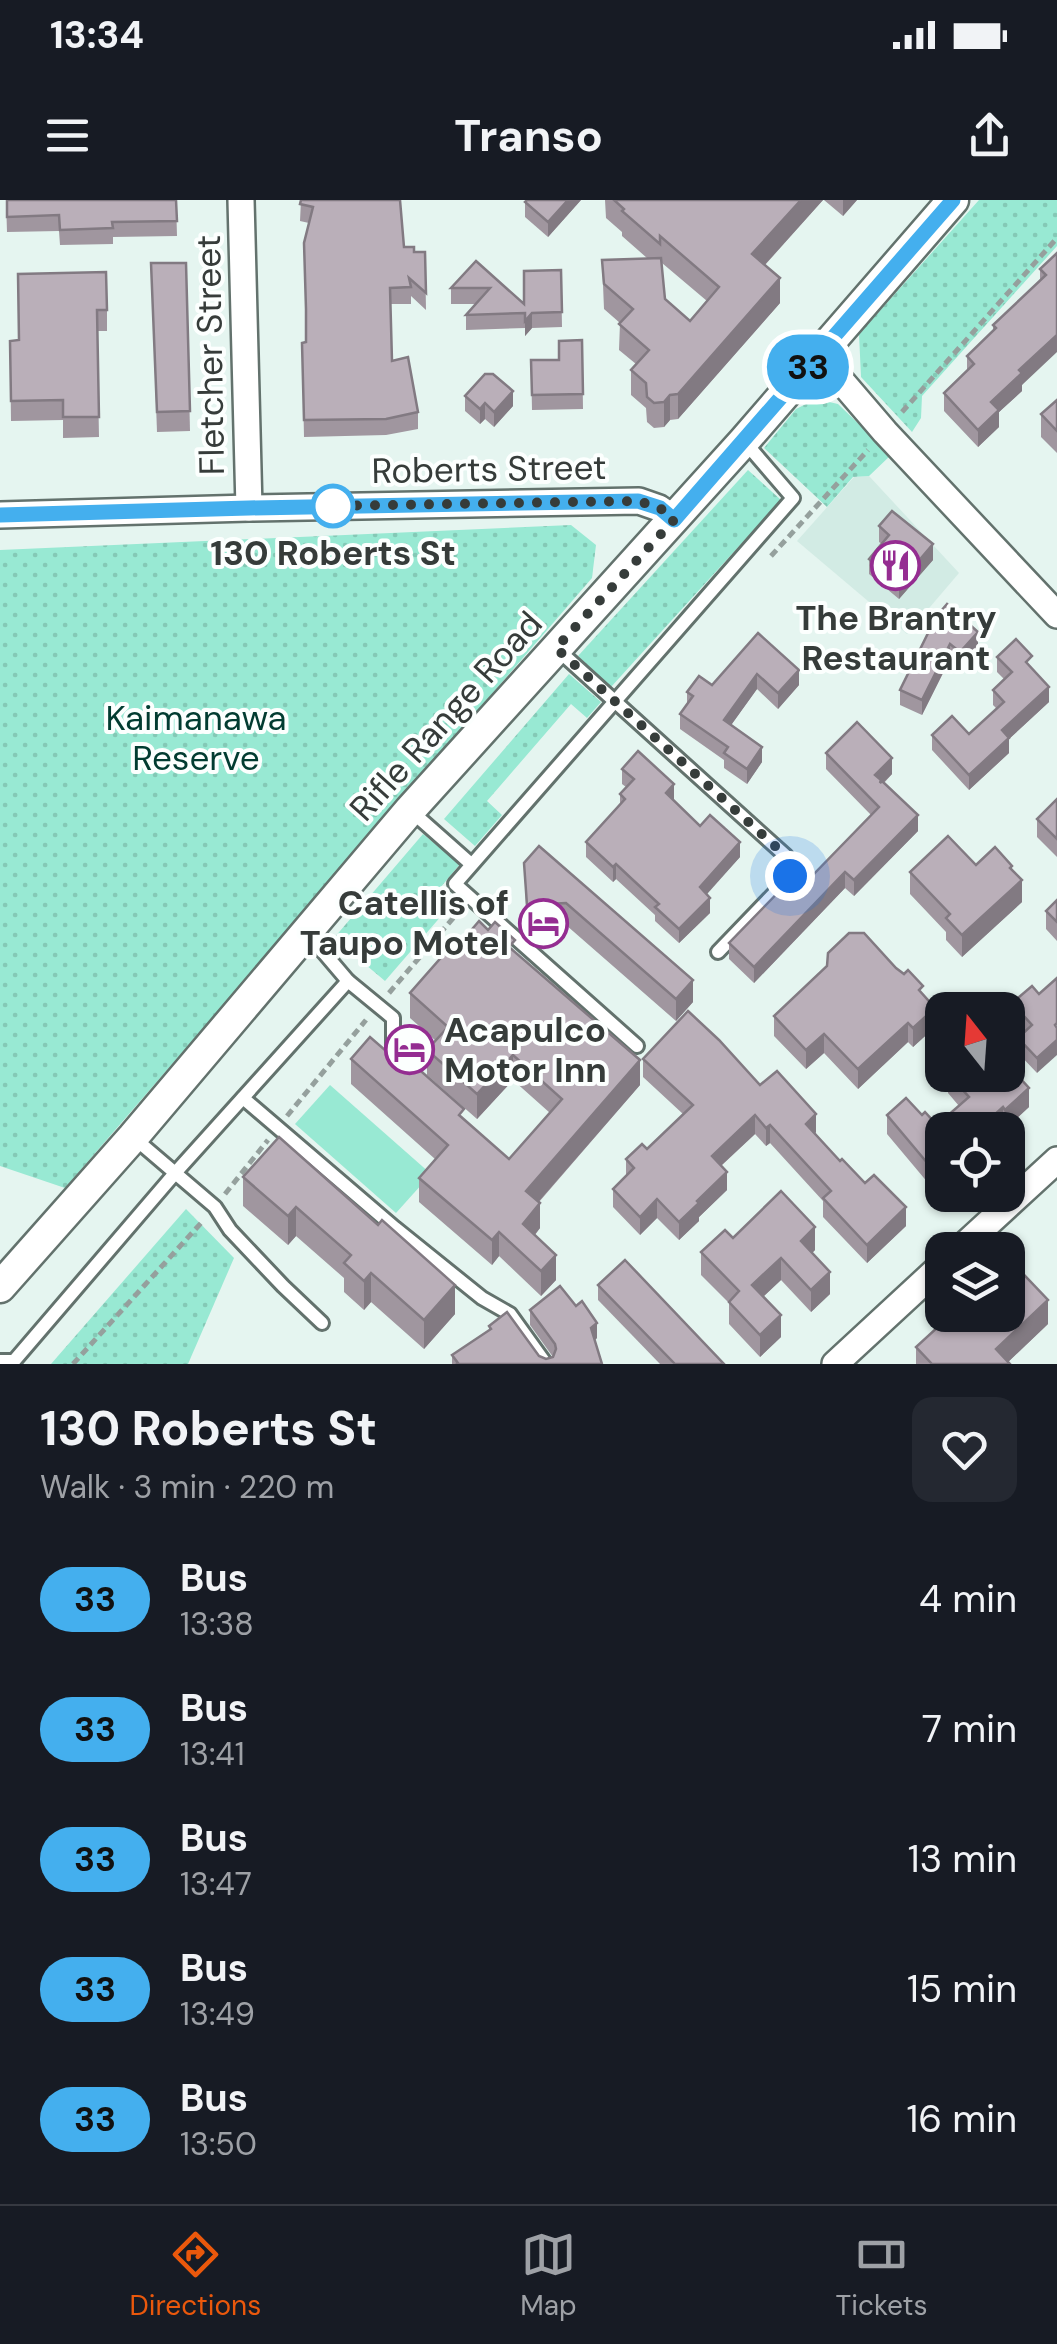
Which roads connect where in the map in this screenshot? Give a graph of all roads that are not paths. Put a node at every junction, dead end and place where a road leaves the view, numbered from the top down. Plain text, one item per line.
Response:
1 (241, 200) edge
2 (953, 200) edge
3 (819, 355) junction
4 (744, 441) junction
5 (249, 508) junction
6 (0, 515) edge
7 (674, 520) junction
8 (1057, 616) edge
9 (556, 648) junction
10 (614, 702) junction
11 (410, 810) junction
12 (471, 864) junction
13 (306, 932) junction
14 (718, 952) dead end
15 (348, 981) junction
16 (638, 1046) dead end
17 (420, 1083) edge
18 (242, 1098) junction
19 (133, 1138) junction
20 (1057, 1160) edge
21 (176, 1172) junction
22 (979, 1232) edge
23 (925, 1281) edge
24 (0, 1287) edge
25 (322, 1323) dead end
26 (0, 1361) edge
27 (546, 1364) edge
28 (835, 1364) edge

1 - 5 street, Fletcher Street
2 - 3 street, Rifle Range Road
3 - 4 street, Rifle Range Road
3 - 8 street
4 - 7 street, Rifle Range Road
4 - 10 lane
5 - 6 street, Roberts Street
5 - 7 street, Roberts Street
7 - 9 street, Rifle Range Road
9 - 10 lane
9 - 11 street, Rifle Range Road
10 - 12 lane
10 - 14 lane
11 - 12 lane
11 - 13 street, Rifle Range Road
12 - 16 lane
13 - 15 lane
13 - 19 street, Rifle Range Road
15 - 17 lane
15 - 18 lane
18 - 21 lane
18 - 27 lane
19 - 21 lane
19 - 24 street, Rifle Range Road
20 - 22 street
21 - 25 lane
21 - 26 lane
23 - 28 street

